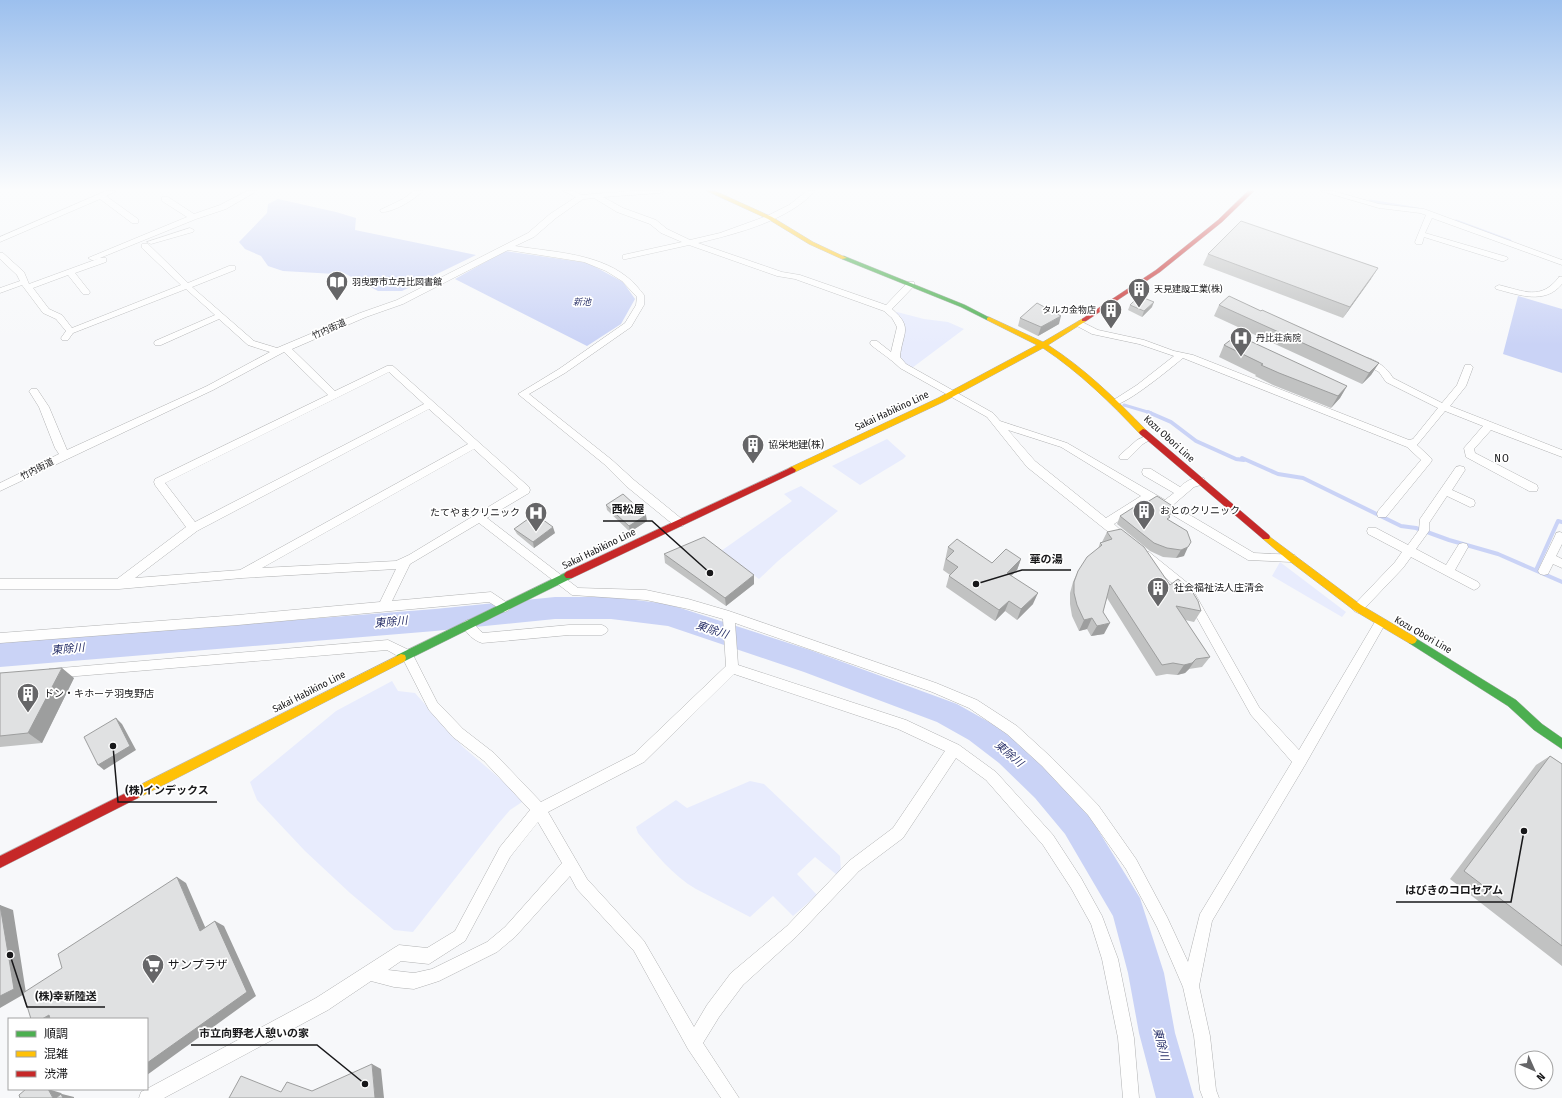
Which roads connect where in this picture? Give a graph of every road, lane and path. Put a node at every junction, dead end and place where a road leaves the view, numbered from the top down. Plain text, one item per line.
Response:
1 (131, 242) edge
2 (152, 242) edge
3 (517, 242) edge
4 (687, 242) edge
5 (688, 242) edge
6 (809, 242) edge
7 (1195, 242) edge
8 (1437, 242) edge
9 (1506, 242) edge
10 (145, 246) junction
11 (508, 247) junction
12 (0, 255) edge
13 (626, 256) dead end
14 (92, 258) dead end
15 (1504, 259) dead end
16 (1562, 263) edge
17 (232, 268) dead end
18 (70, 272) junction
19 (1562, 279) edge
20 (26, 284) junction
21 (911, 284) junction
22 (187, 286) junction
23 (1499, 287) dead end
24 (0, 291) edge
25 (86, 292) dead end
26 (887, 309) junction
27 (220, 316) junction
28 (1080, 324) junction
29 (70, 331) junction
30 (65, 338) dead end
31 (158, 343) dead end
32 (874, 343) dead end
33 (1044, 346) junction
34 (282, 350) junction
35 (1180, 356) junction
36 (895, 357) junction
37 (1355, 357) edge
38 (1468, 367) dead end
39 (34, 391) dead end
40 (952, 394) junction
41 (334, 396) junction
42 (1115, 403) junction
43 (431, 404) junction
44 (1443, 407) junction
45 (996, 423) junction
46 (1490, 425) junction
47 (1148, 438) junction
48 (475, 444) junction
49 (1410, 444) junction
50 (1562, 454) edge
51 (65, 455) junction
52 (1470, 455) junction
53 (1124, 457) dead end
54 (1458, 457) dead end
55 (1460, 470) dead end
56 (1146, 472) dead end
57 (1200, 481) junction
58 (0, 487) edge
59 (1533, 488) dead end
60 (1445, 491) junction
61 (1181, 492) junction
62 (1149, 496) junction
63 (1470, 503) dead end
64 (1166, 506) junction
65 (1382, 514) dead end
66 (480, 518) junction
67 (679, 523) junction
68 (1106, 524) junction
69 (193, 528) junction
70 (1372, 530) dead end
71 (1562, 537) edge
72 (1463, 547) dead end
73 (1409, 550) junction
74 (1291, 558) junction
75 (1550, 558) junction
76 (405, 562) junction
77 (1562, 564) edge
78 (1448, 570) junction
79 (1544, 571) dead end
80 (242, 574) junction
81 (559, 580) junction
82 (0, 584) edge
83 (118, 584) junction
84 (1474, 585) dead end
85 (384, 607) junction
86 (505, 607) junction
87 (1358, 608) junction
88 (729, 616) junction
89 (1380, 623) junction
90 (472, 630) junction
91 (602, 630) dead end
92 (0, 638) edge
93 (407, 655) junction
94 (732, 668) junction
95 (40, 674) edge
96 (1562, 744) edge
97 (954, 749) junction
98 (1300, 761) junction
99 (539, 810) junction
100 (0, 862) edge
101 (570, 864) junction
102 (370, 973) junction
103 (1190, 986) junction
104 (694, 1043) junction
105 (1206, 1095) edge
106 (149, 1098) edge
107 (731, 1098) edge
108 (1131, 1098) edge

1 - 14 street
2 - 10 street
3 - 11 street, 竹内街道
4 - 13 street
5 - 26 street
6 - 21 main road, Kozu Obori Line
7 - 28 main road, Sakai Habikino Line
8 - 15 street
9 - 16 street
10 - 18 street
10 - 22 street
11 - 34 street, 竹内街道
11 - 67 street
12 - 20 street
17 - 22 street
18 - 20 street
18 - 25 street
19 - 23 street
20 - 24 street
20 - 29 street
21 - 26 street
21 - 33 main road, Kozu Obori Line
22 - 27 street
22 - 29 street
26 - 36 street
27 - 31 street
27 - 34 street
28 - 33 main road, Sakai Habikino Line
28 - 35 street
29 - 30 street
32 - 36 street
33 - 40 main road, Sakai Habikino Line
33 - 42 main road, Kozu Obori Line
34 - 41 street
34 - 51 street, 竹内街道
35 - 42 street
35 - 49 street
36 - 40 street
37 - 44 street
38 - 44 street
39 - 51 street
40 - 45 street
40 - 67 main road, Sakai Habikino Line
41 - 43 street
41 - 69 street
42 - 47 main road, Kozu Obori Line
43 - 48 street
43 - 69 street
44 - 46 street
44 - 49 street
45 - 62 street
45 - 68 street
46 - 50 street
46 - 52 street
47 - 53 street
47 - 57 main road, Kozu Obori Line
48 - 66 street
48 - 80 street
49 - 65 street
51 - 58 street, 竹内街道
52 - 54 street
52 - 59 street
55 - 60 street
56 - 61 street
57 - 61 street
57 - 74 main road, Kozu Obori Line
60 - 63 street
60 - 73 street
61 - 64 street
62 - 64 street
62 - 68 street
64 - 74 street
66 - 76 street
66 - 81 street
67 - 81 main road, Sakai Habikino Line
68 - 98 street
69 - 83 street
70 - 73 street
71 - 75 street
72 - 78 street
73 - 78 street
73 - 87 street
74 - 87 main road, Kozu Obori Line
75 - 77 street
75 - 79 street
76 - 80 street
76 - 85 street
78 - 84 street
80 - 83 street
81 - 86 main road, Sakai Habikino Line
81 - 88 street
82 - 83 street
85 - 86 street
85 - 92 street
86 - 90 main road, Sakai Habikino Line
87 - 89 main road, Kozu Obori Line
88 - 94 street
88 - 103 street
89 - 96 main road, Kozu Obori Line
89 - 98 street
90 - 91 street
90 - 93 main road, Sakai Habikino Line
93 - 95 street
93 - 99 street
93 - 100 main road, Sakai Habikino Line
94 - 97 street
94 - 99 street
97 - 104 street
97 - 108 street
98 - 103 street
99 - 101 street
99 - 102 street
101 - 102 street
101 - 104 street
102 - 106 street
103 - 105 street
104 - 107 street

